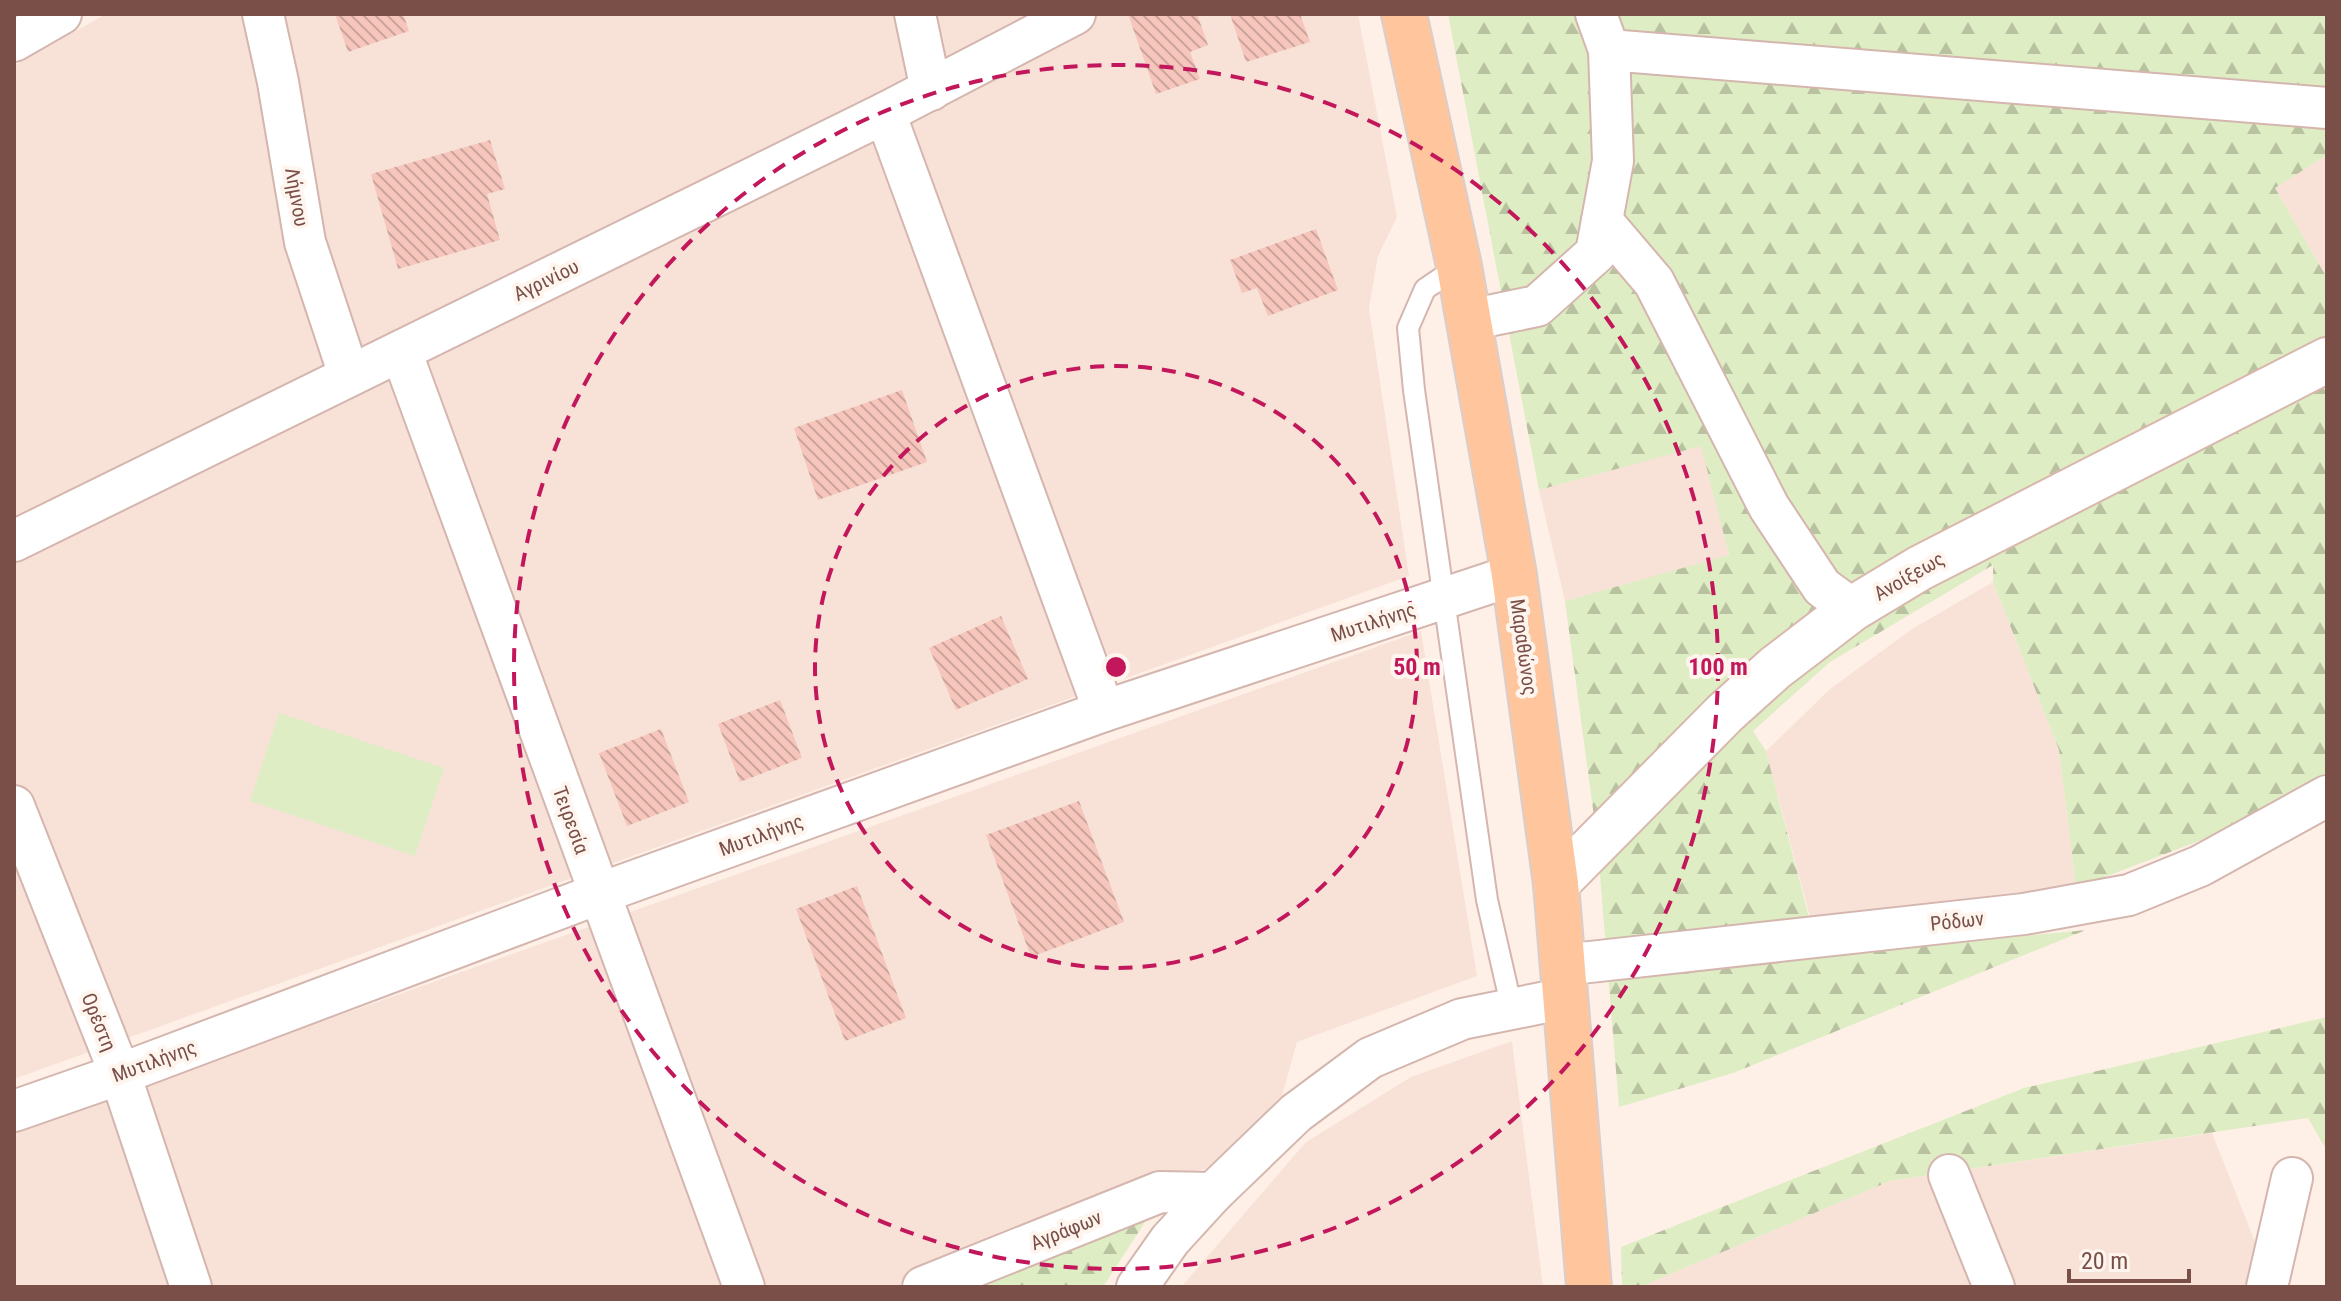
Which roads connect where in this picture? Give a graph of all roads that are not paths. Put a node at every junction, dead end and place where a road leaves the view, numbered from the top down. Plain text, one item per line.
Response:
1 (61, 14) edge
2 (263, 14) edge
3 (915, 14) edge
4 (1075, 14) edge
5 (1404, 14) edge
6 (1602, 32) edge
7 (14, 41) edge
8 (931, 90) junction
9 (2327, 108) edge
10 (885, 113) junction
11 (1602, 221) junction
12 (1459, 266) junction
13 (1469, 320) junction
14 (401, 351) junction
15 (2327, 360) edge
16 (349, 375) junction
17 (14, 541) edge
18 (1514, 575) junction
19 (1444, 598) junction
20 (1852, 609) junction
21 (1104, 711) junction
22 (2327, 796) edge
23 (14, 806) edge
24 (1556, 884) junction
25 (598, 894) junction
26 (1564, 981) junction
27 (1512, 1009) junction
28 (120, 1074) junction
29 (14, 1111) edge
30 (1949, 1175) dead end
31 (2292, 1178) dead end
32 (1213, 1193) junction
33 (191, 1287) edge
34 (744, 1287) edge
35 (923, 1287) edge
36 (1137, 1287) edge
37 (1589, 1287) edge
38 (1994, 1287) edge
39 (2267, 1287) edge

1 - 7 street
2 - 16 street, Λήμνου
3 - 8 street
4 - 8 street, Αγρινίου
5 - 12 main road, Μαραθώνος
6 - 9 street
6 - 11 street
8 - 10 street, Αγρινίου
10 - 14 street, Αγρινίου
10 - 21 street
11 - 13 street
11 - 20 street
12 - 13 main road, Μαραθώνος
12 - 19 lane
13 - 18 main road, Μαραθώνος
14 - 16 street, Αγρινίου
14 - 25 street, Τειρεσία
15 - 20 street, Ανοίξεως
16 - 17 street, Αγρινίου
18 - 19 street, Μυτιλήνης
18 - 24 main road, Μαραθώνος
19 - 21 street, Μυτιλήνης
19 - 27 lane
20 - 24 street, Ανοίξεως
21 - 25 street, Μυτιλήνης
22 - 26 street, Ρόδων
23 - 28 street, Ορέστη
24 - 26 main road, Μαραθώνος
25 - 28 street, Μυτιλήνης
25 - 34 street, Τειρεσία
26 - 27 street, Ρόδων
26 - 37 main road, Μαραθώνος
27 - 32 street, Ρόδων
28 - 29 street, Μυτιλήνης
28 - 33 street, Ορέστη
30 - 38 street
31 - 39 street
32 - 35 street, Αγράφων
32 - 36 street, Ρόδων

